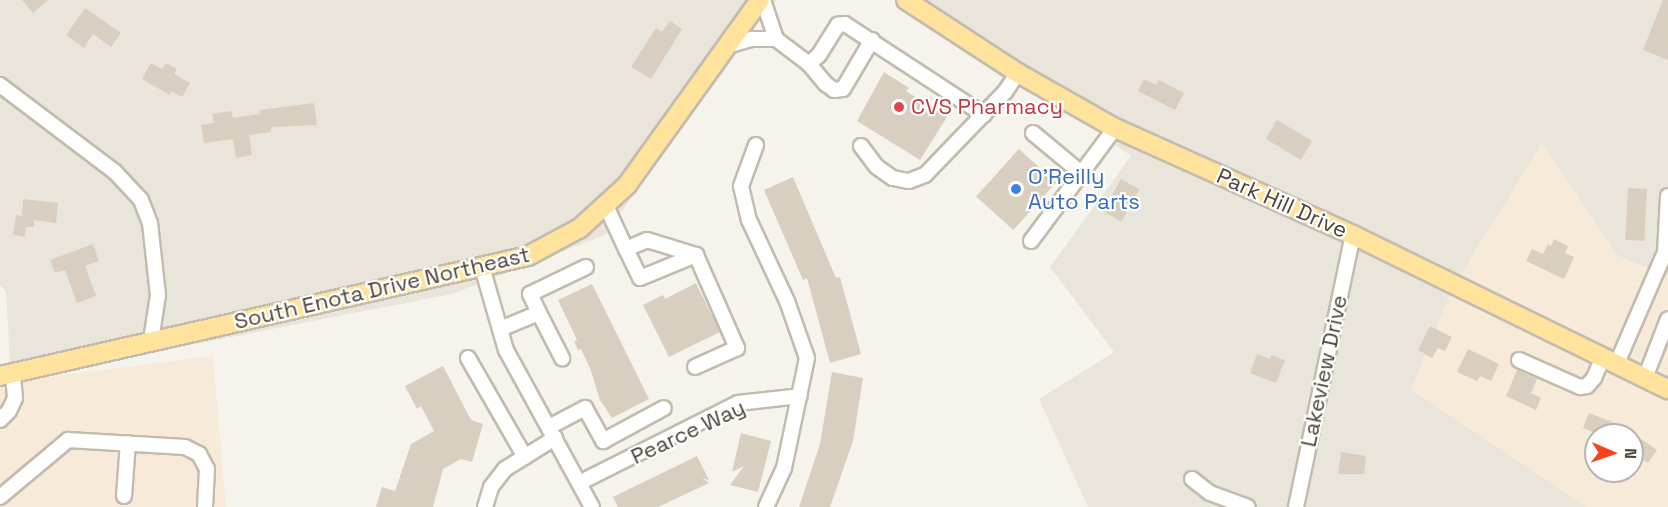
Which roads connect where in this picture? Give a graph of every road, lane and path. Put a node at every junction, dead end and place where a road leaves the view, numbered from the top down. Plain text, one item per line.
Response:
1 (761, 0) edge
2 (906, 0) edge
3 (776, 39) junction
4 (872, 40) junction
5 (727, 46) junction
6 (809, 64) junction
7 (1018, 73) junction
8 (0, 85) edge
9 (984, 115) junction
10 (1115, 128) junction
11 (1032, 133) dead end
12 (756, 145) dead end
13 (861, 146) dead end
14 (1081, 174) junction
15 (1668, 196) edge
16 (606, 206) junction
17 (1353, 235) junction
18 (1031, 241) dead end
19 (626, 249) junction
20 (696, 255) junction
21 (483, 267) junction
22 (586, 267) dead end
23 (539, 313) junction
24 (1668, 319) edge
25 (500, 329) junction
26 (151, 340) junction
27 (562, 357) dead end
28 (468, 358) dead end
29 (1519, 360) dead end
30 (1610, 360) junction
31 (695, 368) dead end
32 (6, 375) edge
33 (1646, 378) junction
34 (1668, 389) edge
35 (800, 396) junction
36 (664, 408) dead end
37 (0, 420) edge
38 (552, 433) junction
39 (128, 443) junction
40 (525, 457) junction
41 (1192, 479) dead end
42 (579, 483) junction
43 (124, 496) dead end
44 (0, 497) edge
45 (205, 507) edge
46 (485, 507) edge
47 (592, 507) edge
48 (766, 507) edge
49 (1248, 507) edge
50 (1296, 507) edge

1 - 3 street
1 - 5 main road, South Enota Drive Northeast
2 - 7 main road, Park Hill Drive
3 - 5 street
3 - 6 street
4 - 6 street
4 - 6 street
4 - 9 street
5 - 16 main road, South Enota Drive Northeast
7 - 9 street
7 - 10 main road, Park Hill Drive
8 - 26 street
9 - 13 street
10 - 14 street
10 - 17 main road, Park Hill Drive
11 - 14 street
12 - 35 street
14 - 18 street
15 - 30 street
16 - 19 street
16 - 21 main road, South Enota Drive Northeast
17 - 30 main road, Park Hill Drive
17 - 50 street, Lakeview Drive
19 - 20 street
19 - 20 street
20 - 31 street
21 - 25 street
21 - 26 main road, South Enota Drive Northeast
22 - 23 street
23 - 25 street
23 - 27 street
24 - 33 street
25 - 38 street
26 - 32 main road, South Enota Drive Northeast
28 - 40 street
29 - 30 street
30 - 33 main road, Park Hill Drive
32 - 37 street
33 - 34 main road, Park Hill Drive
35 - 42 street, Pearce Way
35 - 48 street
36 - 38 street
38 - 40 street
38 - 42 street
39 - 43 street
39 - 44 street
39 - 45 street
40 - 46 street
41 - 49 street
42 - 47 street

